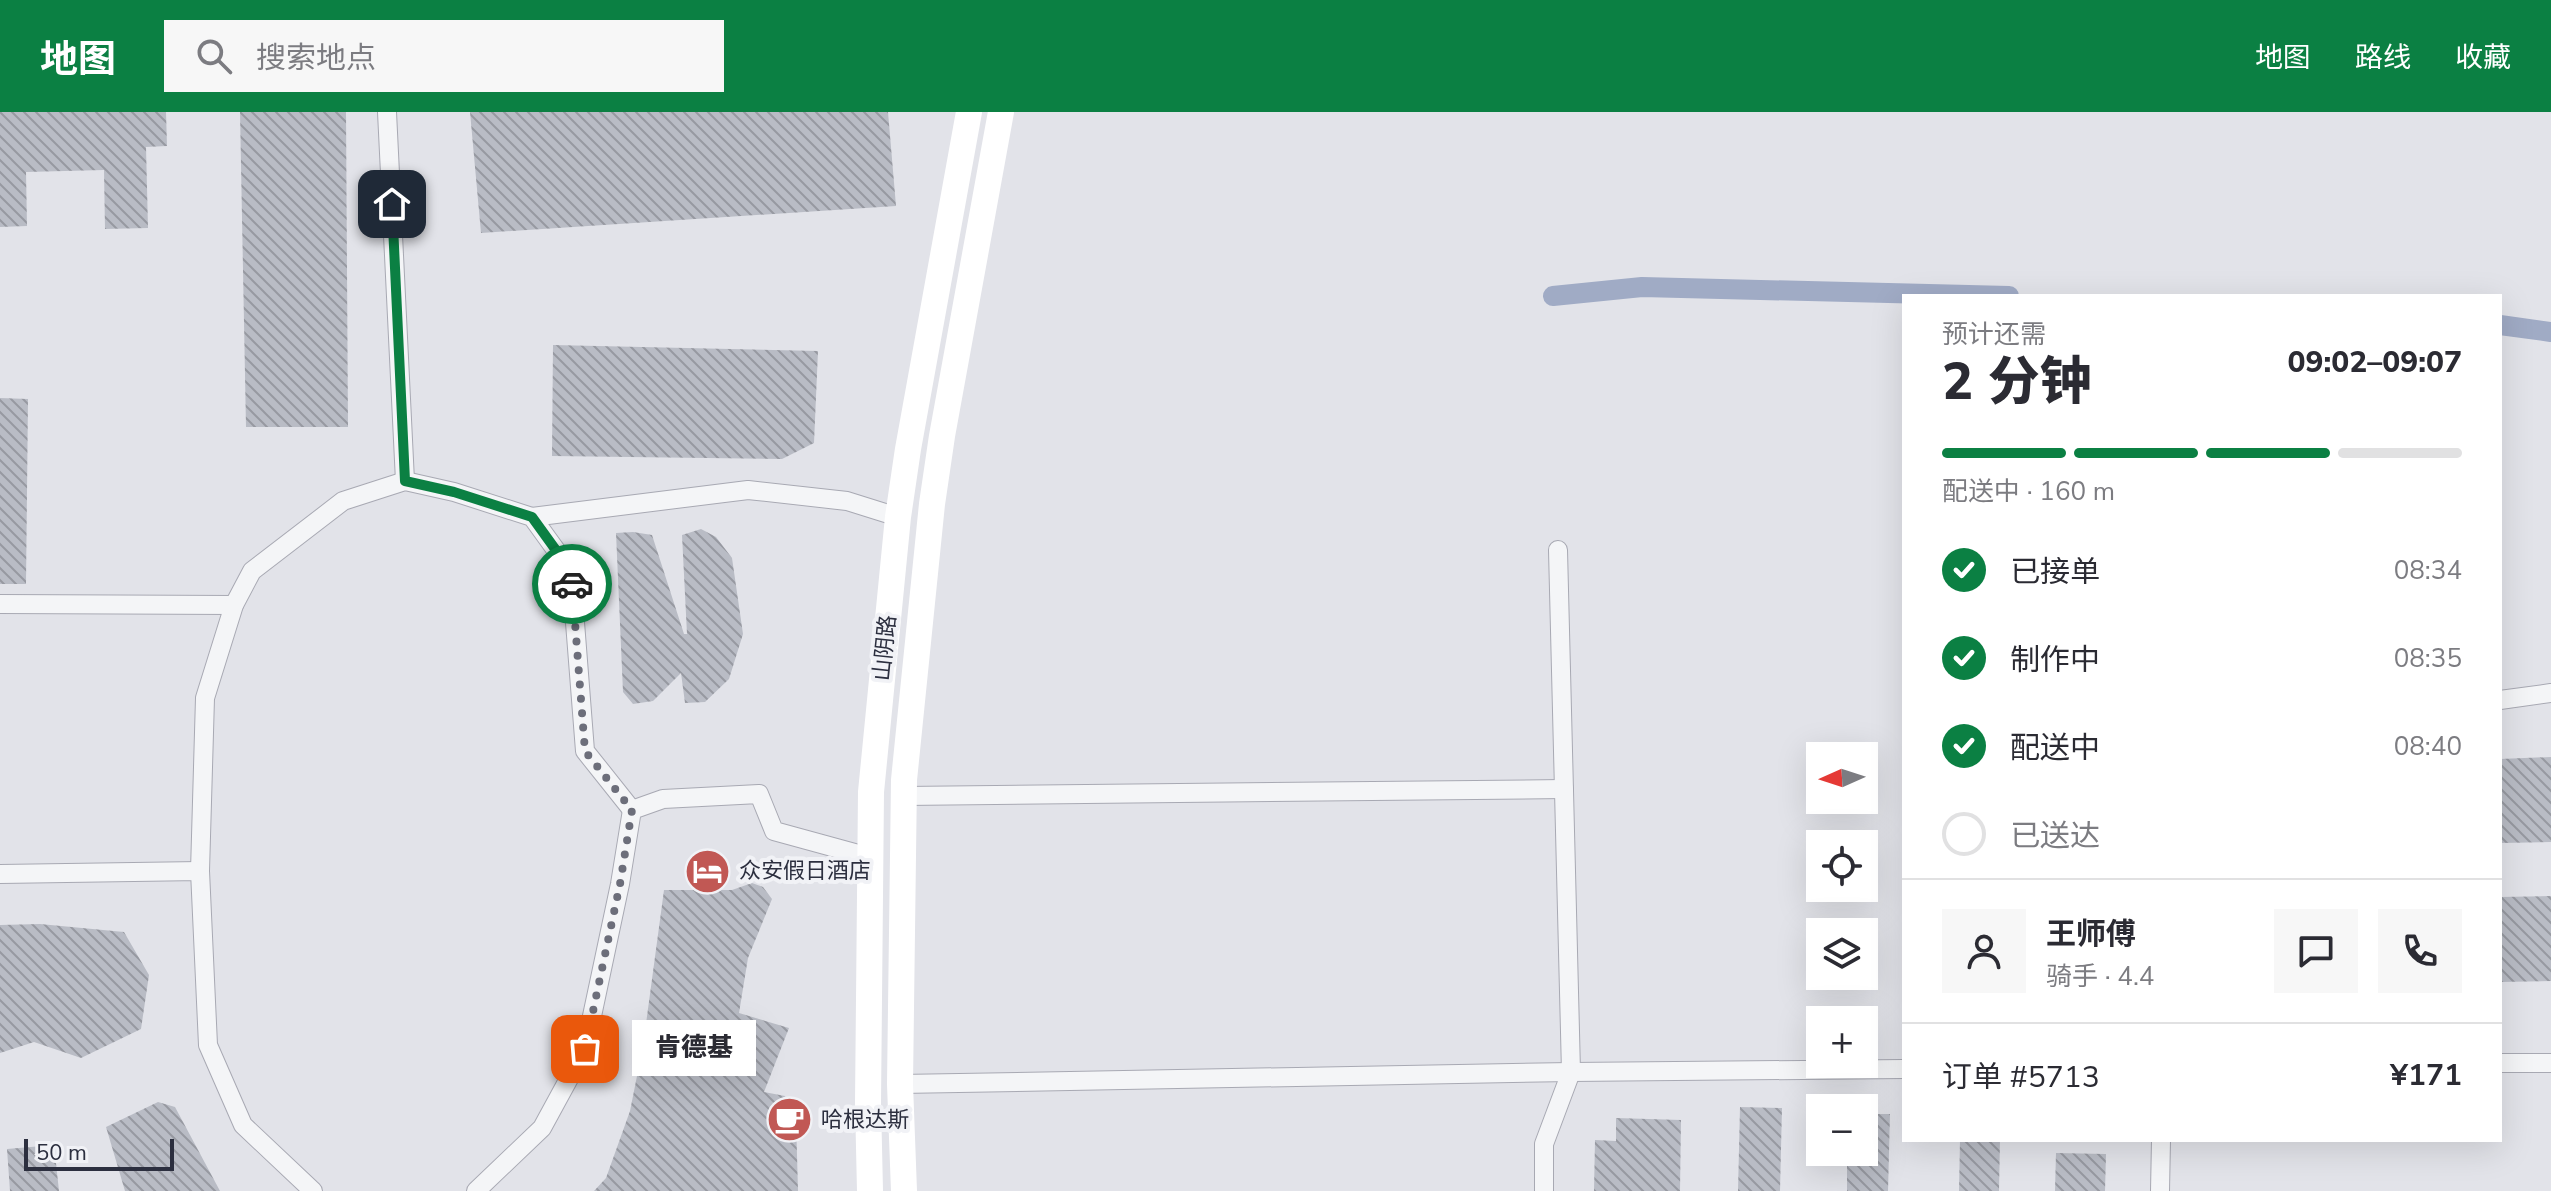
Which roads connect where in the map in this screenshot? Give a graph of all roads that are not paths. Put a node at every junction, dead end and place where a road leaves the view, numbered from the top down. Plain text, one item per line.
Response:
1 (387, 112) edge
2 (969, 112) edge
3 (1001, 112) edge
4 (405, 481) junction
5 (532, 517) junction
6 (898, 517) junction
7 (1558, 550) dead end
8 (0, 604) edge
9 (234, 605) junction
10 (2551, 693) edge
11 (2502, 700) edge
12 (1564, 789) junction
13 (904, 796) junction
14 (632, 810) junction
15 (869, 857) junction
16 (200, 871) junction
17 (0, 874) edge
18 (2502, 1063) edge
19 (2551, 1063) edge
20 (1902, 1069) edge
21 (1571, 1072) junction
22 (900, 1084) junction
23 (2161, 1142) edge
24 (313, 1191) edge
25 (476, 1191) edge
26 (870, 1191) edge
27 (904, 1191) edge
28 (1544, 1191) edge
29 (2160, 1191) edge

1 - 4 street
2 - 6 main road, 山阴路
3 - 13 main road, 山阴路
4 - 5 street
4 - 9 street
5 - 6 street
5 - 14 street
6 - 15 main road, 山阴路
7 - 12 street
8 - 9 street
9 - 16 street
10 - 11 street
12 - 13 street
12 - 21 street
13 - 22 main road, 山阴路
14 - 15 street
14 - 25 street
15 - 26 main road, 山阴路
16 - 17 street
16 - 24 street
18 - 19 street
20 - 21 street
21 - 22 street
21 - 28 street
22 - 27 main road, 山阴路
23 - 29 street

